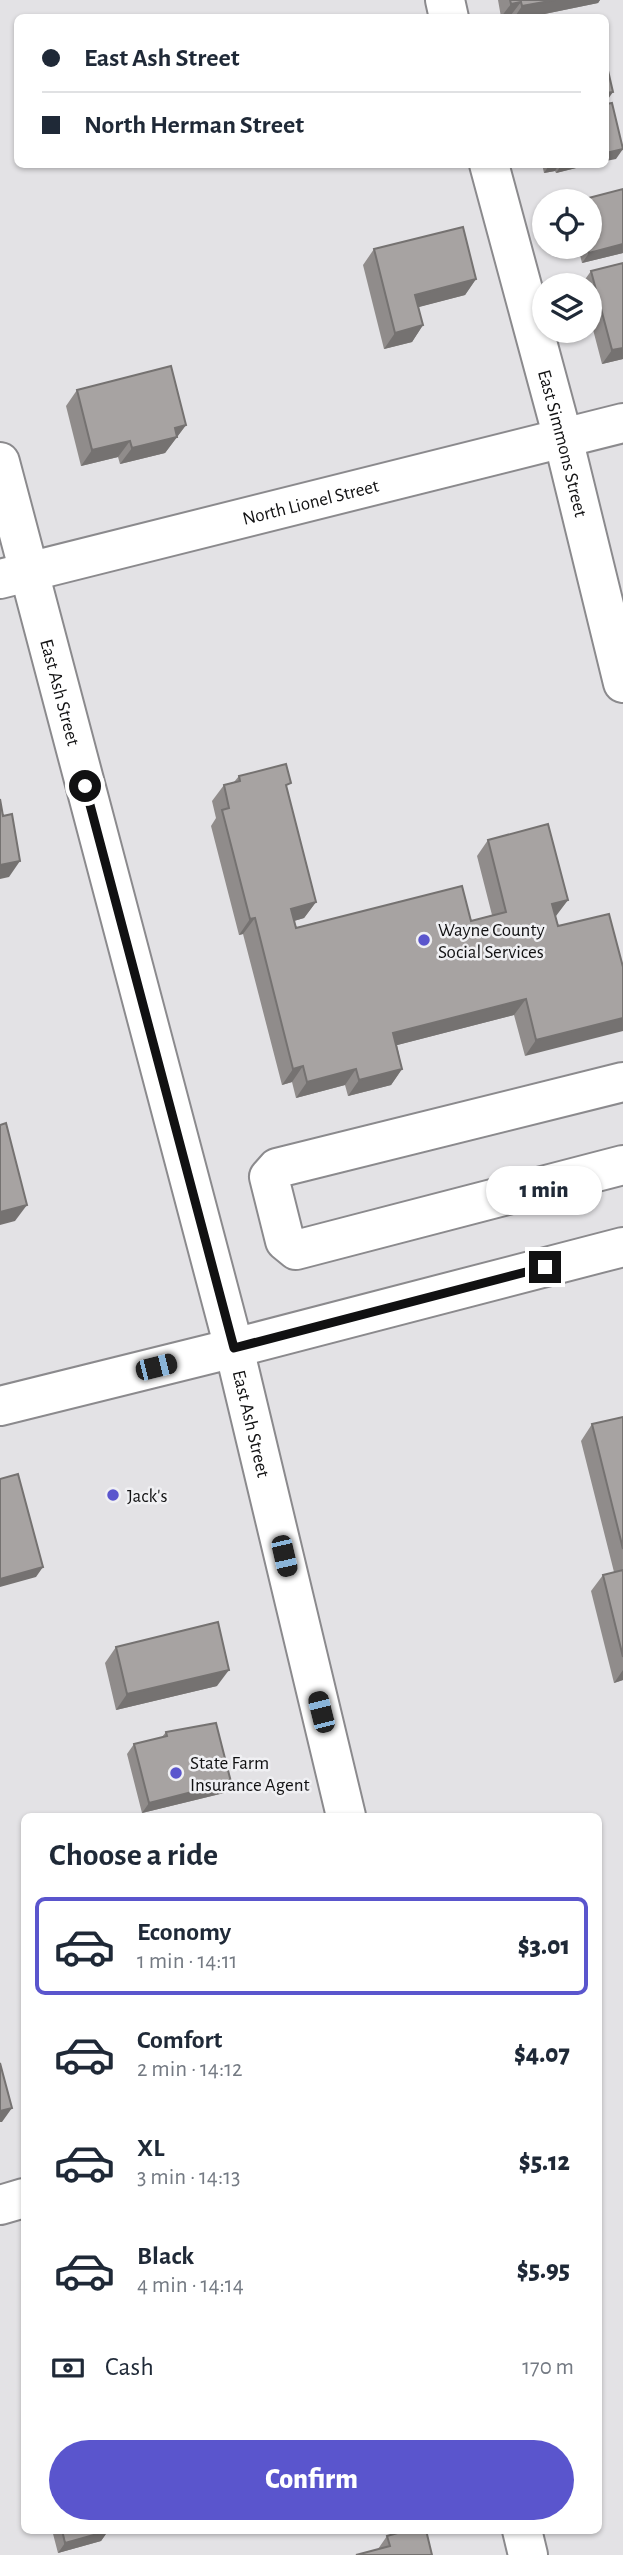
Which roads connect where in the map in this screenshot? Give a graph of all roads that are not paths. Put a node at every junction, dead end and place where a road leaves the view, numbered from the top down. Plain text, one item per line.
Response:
1 (490, 168) edge
2 (623, 423) edge
3 (563, 438) junction
4 (0, 463) edge
5 (14, 575) edge
6 (623, 683) edge
7 (623, 1082) edge
8 (623, 1166) edge
9 (623, 1247) edge
10 (234, 1348) junction
11 (0, 1406) edge
12 (345, 1813) edge
13 (21, 2200) edge
14 (0, 2205) edge
15 (523, 2534) edge
16 (528, 2555) edge

1 - 3 main road, East Simmons Street
2 - 3 main road, North Lionel Street
3 - 5 main road, North Lionel Street
3 - 6 main road, East Simmons Street
4 - 5 main road, East Ash Street
5 - 10 main road, East Ash Street
7 - 8 main road
9 - 10 main road
10 - 11 main road
10 - 12 main road, East Ash Street
13 - 14 main road
15 - 16 main road

